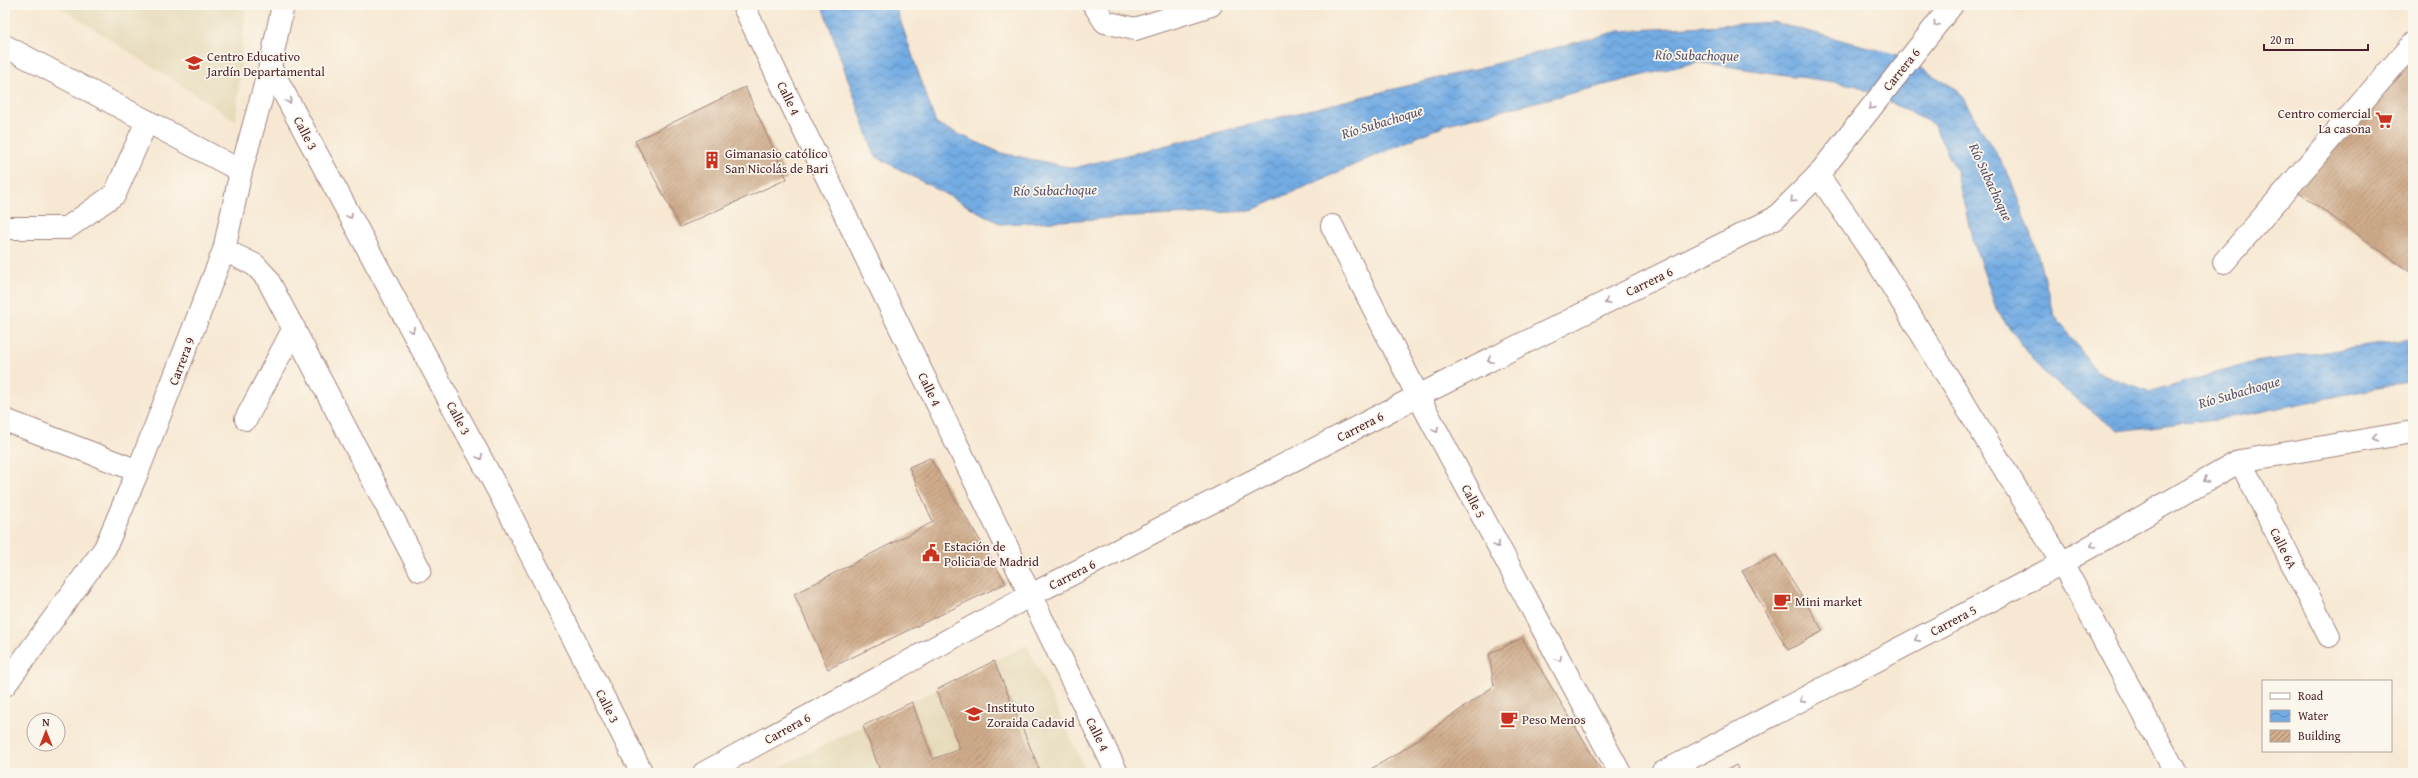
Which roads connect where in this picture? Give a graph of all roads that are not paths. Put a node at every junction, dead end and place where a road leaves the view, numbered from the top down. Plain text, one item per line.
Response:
1 (283, 5) edge
2 (744, 5) edge
3 (1094, 5) edge
4 (1211, 5) edge
5 (1952, 5) edge
6 (2413, 43) edge
7 (5, 46) edge
8 (270, 67) junction
9 (146, 121) junction
10 (241, 171) junction
11 (1818, 175) junction
12 (1332, 226) dead end
13 (5, 228) edge
14 (224, 250) junction
15 (2224, 262) dead end
16 (294, 328) junction
17 (1418, 396) junction
18 (246, 419) dead end
19 (5, 420) edge
20 (2413, 432) edge
21 (2240, 461) junction
22 (138, 471) junction
23 (2062, 563) junction
24 (420, 570) dead end
25 (1031, 595) junction
26 (2329, 636) dead end
27 (5, 685) edge
28 (642, 773) edge
29 (704, 773) edge
30 (1117, 773) edge
31 (1620, 773) edge
32 (1662, 773) edge
33 (2176, 773) edge

1 - 8 street, Carrera 9
2 - 25 street, Calle 4
3 - 4 street
5 -> 11 street, Carrera 6
6 - 15 street
7 - 9 street
8 - 10 street, Carrera 9
8 -> 28 street, Calle 3
9 - 10 street
9 - 13 street
10 - 14 street, Carrera 9
11 -> 17 street, Carrera 6
11 - 23 street
12 - 17 street, Calle 5
14 - 16 street
14 - 22 street, Carrera 9
16 - 18 street
16 - 24 street
17 - 25 street, Carrera 6
17 -> 31 street, Calle 5
19 - 22 street
20 -> 21 street
21 -> 23 street, Carrera 5
21 - 26 street, Calle 6A
22 - 27 street, Carrera 9
23 -> 32 street, Carrera 5
23 - 33 street
25 - 29 street, Carrera 6
25 - 30 street, Calle 4

